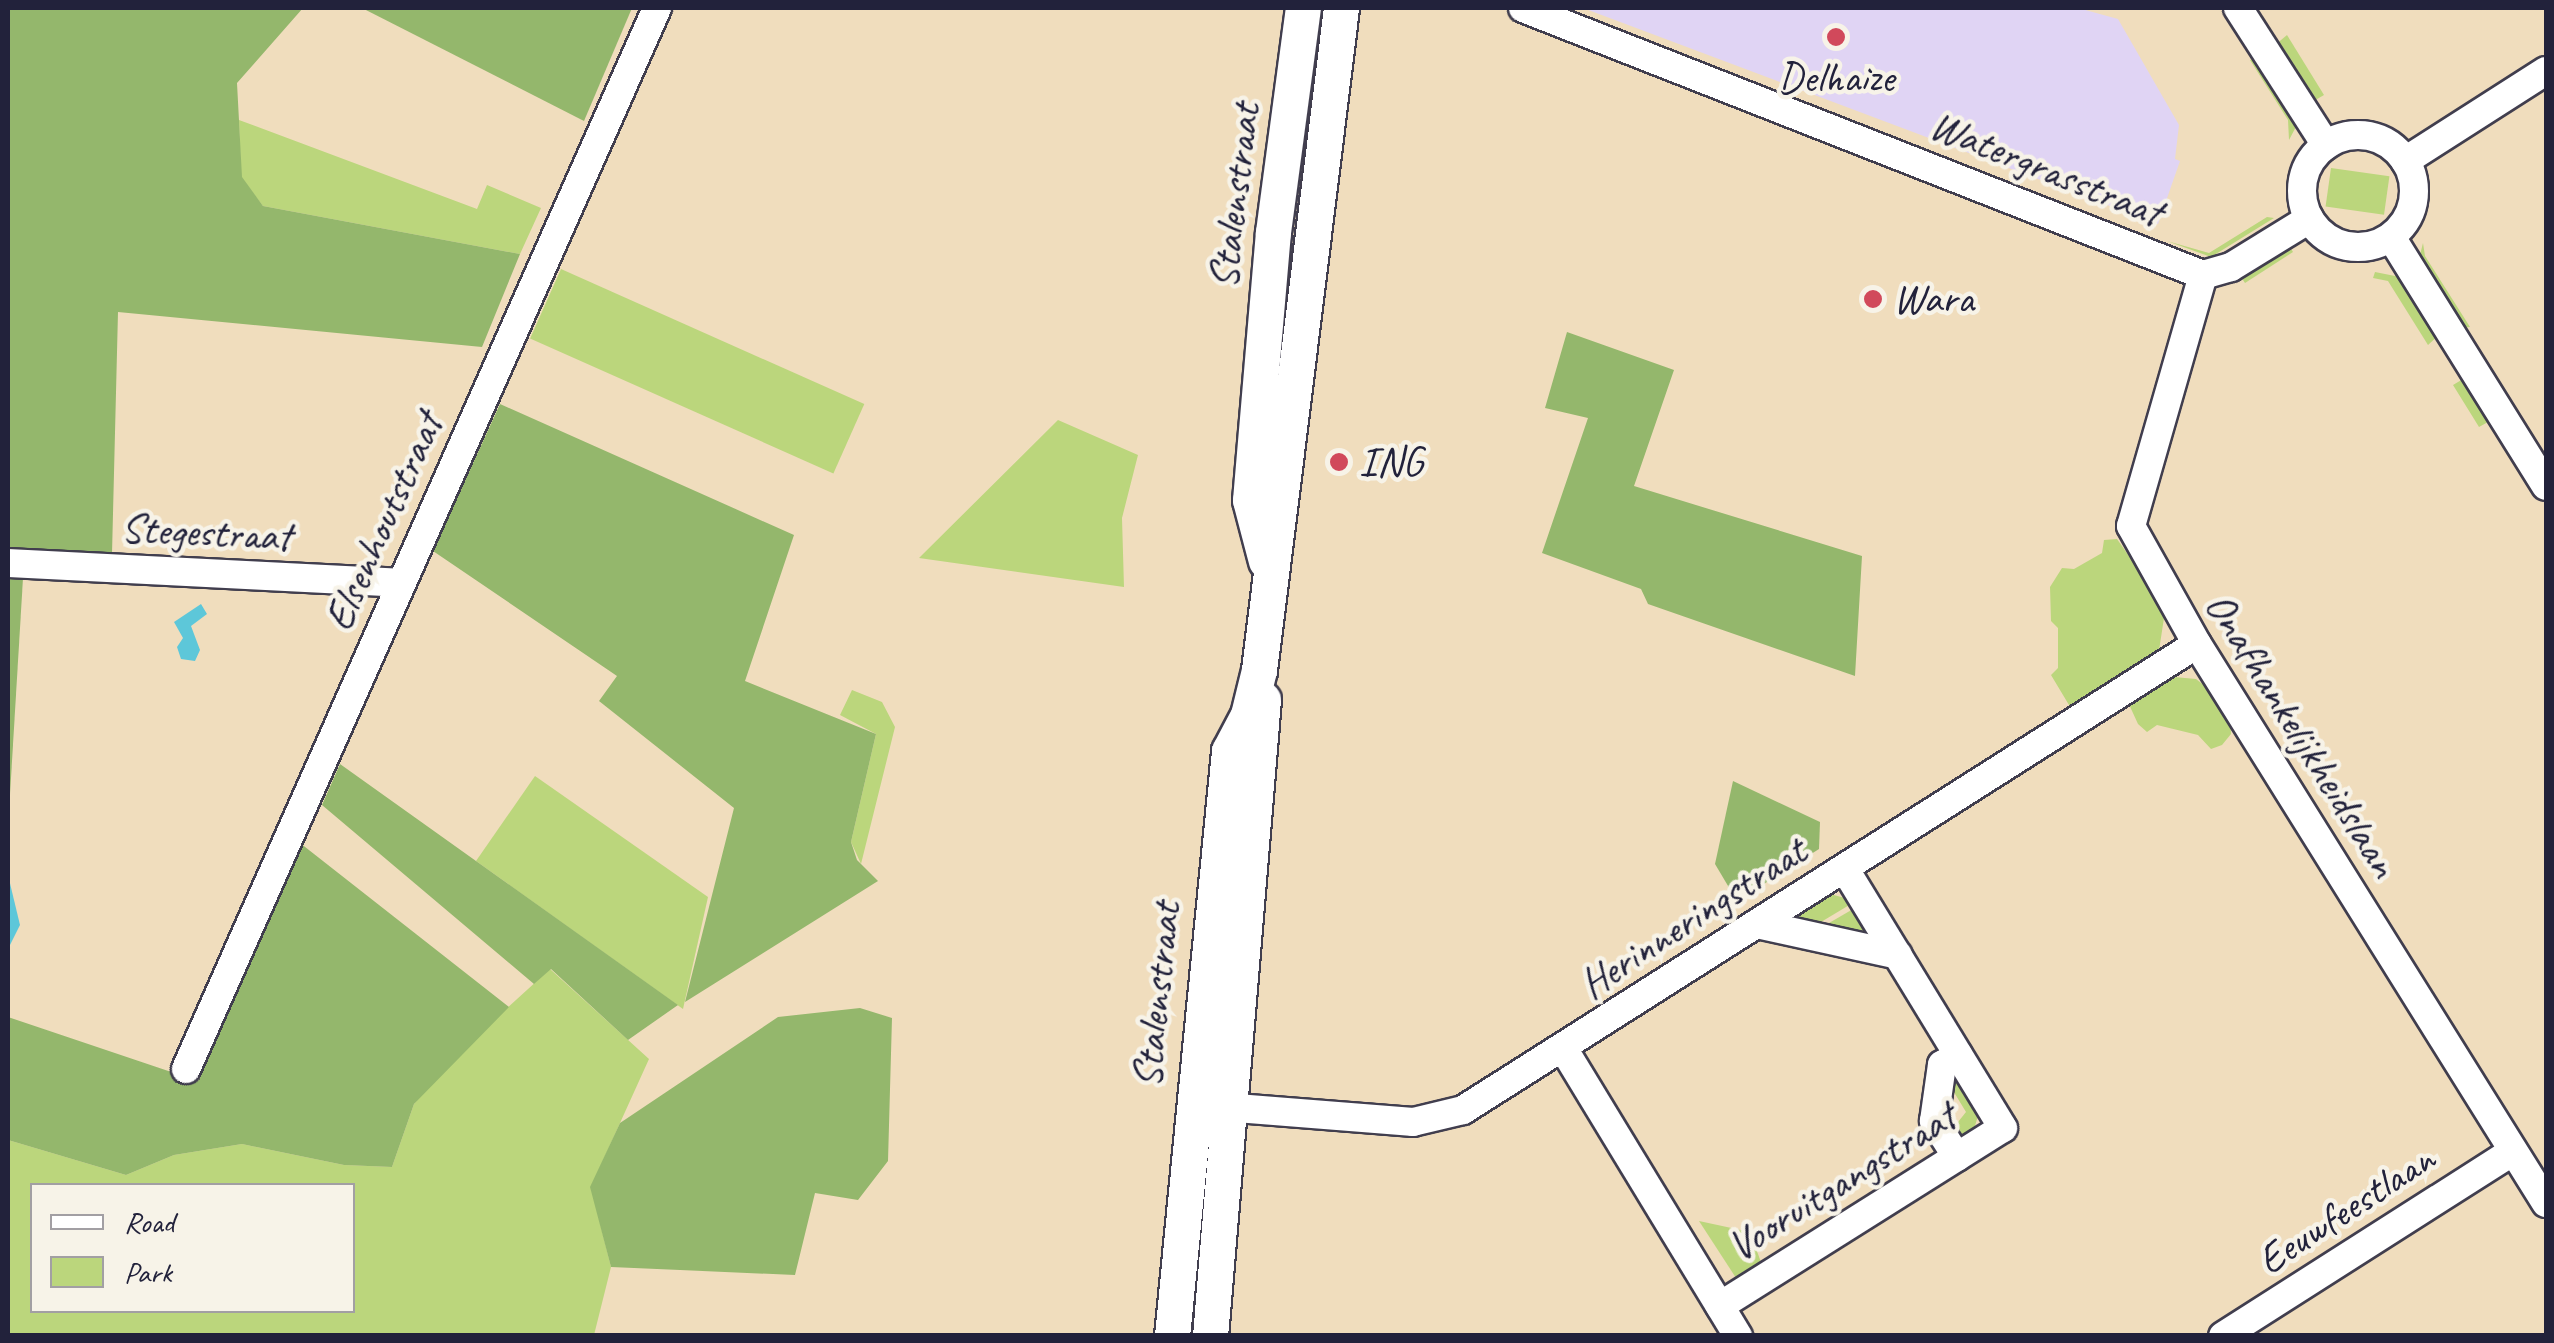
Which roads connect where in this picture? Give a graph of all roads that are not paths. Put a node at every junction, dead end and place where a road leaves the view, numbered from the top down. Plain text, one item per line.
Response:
1 (657, 8) edge
2 (1303, 8) edge
3 (1341, 8) edge
4 (1524, 8) edge
5 (2238, 8) edge
6 (2546, 71) edge
7 (2326, 146) junction
8 (2406, 160) junction
9 (2309, 219) junction
10 (1273, 232) junction
11 (1312, 236) junction
12 (2391, 237) junction
13 (2203, 275) junction
14 (2546, 486) edge
15 (8, 563) edge
16 (1268, 572) junction
17 (400, 583) junction
18 (2197, 644) junction
19 (1259, 670) junction
20 (1844, 869) junction
21 (1757, 924) junction
22 (1898, 956) junction
23 (1204, 962) junction
24 (1242, 964) junction
25 (1563, 1048) junction
26 (1958, 1055) junction
27 (186, 1068) dead end
28 (1191, 1106) junction
29 (1232, 1107) junction
30 (2512, 1151) junction
31 (1956, 1157) junction
32 (2546, 1204) edge
33 (1720, 1306) junction
34 (1172, 1336) edge
35 (1210, 1336) edge
36 (1738, 1336) edge
37 (2223, 1336) edge

1 - 17 street, Elsenhoutstraat
2 - 10 street, Stalenstraat
3 - 11 street, Stalenstraat
4 - 13 street, Watergrasstraat
5 - 7 street
6 - 8 street
7 - 8 street
7 - 9 street
8 - 12 street
9 - 12 street
9 - 13 street
10 - 11 street
10 - 16 street, Stalenstraat
11 - 16 street, Stalenstraat
12 - 14 street
13 - 18 street, Onafhankelijkheidslaan
15 - 17 street, Stegestraat
16 - 19 street, Stalenstraat
17 - 27 street, Elsenhoutstraat
18 - 20 street, Herinneringstraat
18 - 30 street, Onafhankelijkheidslaan
19 - 23 street, Stalenstraat
19 - 24 street, Stalenstraat
20 - 21 street, Herinneringstraat
20 - 22 street, Vooruitgangstraat
21 - 22 street
21 - 25 street, Herinneringstraat
22 - 26 street, Vooruitgangstraat
23 - 24 street
23 - 28 street, Stalenstraat
24 - 29 street, Stalenstraat
25 - 29 street, Herinneringstraat
25 - 33 street, Vooruitgangstraat
26 - 31 street
26 - 31 street, Vooruitgangstraat
28 - 29 street, Herinneringstraat
28 - 34 street, Stalenstraat
29 - 35 street, Stalenstraat
30 - 32 street, Onafhankelijkheidslaan
30 - 37 street, Eeuwfeestlaan
31 - 33 street, Vooruitgangstraat
33 - 36 street, Vooruitgangstraat

